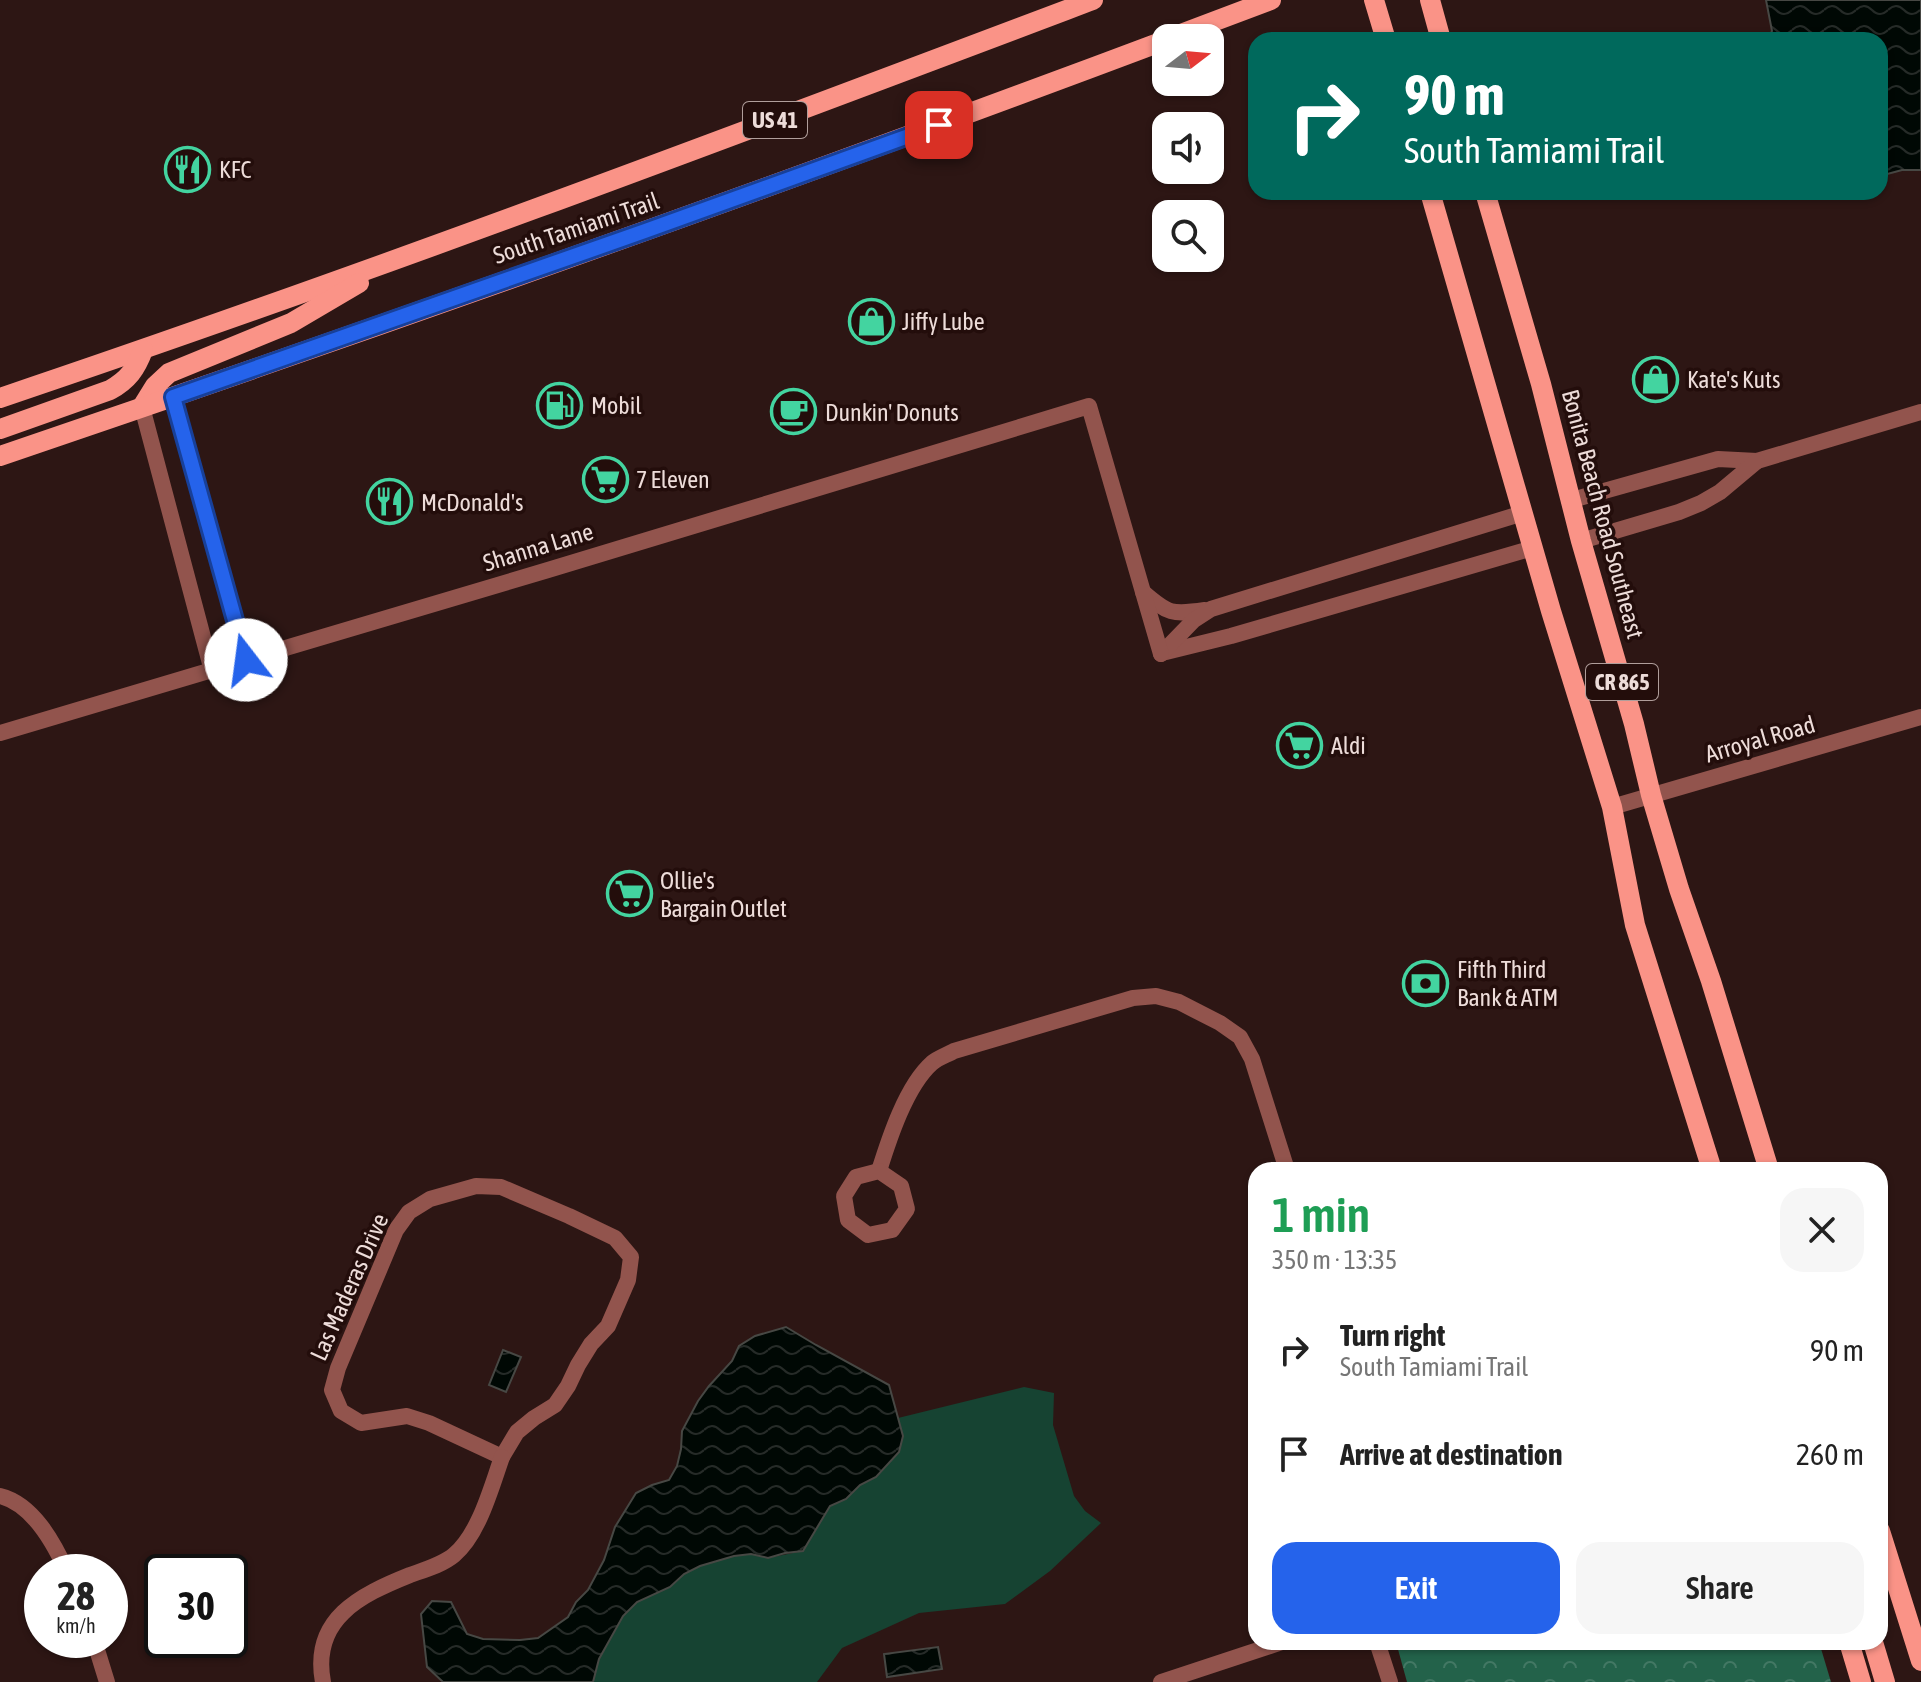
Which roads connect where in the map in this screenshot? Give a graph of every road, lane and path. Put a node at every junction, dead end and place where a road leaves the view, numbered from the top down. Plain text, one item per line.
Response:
1 (1093, 0) edge
2 (1271, 0) edge
3 (1374, 0) edge
4 (1430, 0) edge
5 (1208, 24) edge
6 (1384, 32) edge
7 (1439, 32) edge
8 (1152, 45) edge
9 (1432, 200) edge
10 (1487, 200) edge
11 (397, 260) junction
12 (143, 350) junction
13 (173, 397) junction
14 (0, 398) edge
15 (142, 407) junction
16 (1921, 412) edge
17 (0, 429) edge
18 (0, 456) edge
19 (1757, 461) junction
20 (1572, 500) junction
21 (1523, 513) junction
22 (1581, 541) junction
23 (1533, 548) junction
24 (1143, 591) junction
25 (1211, 609) junction
26 (1161, 654) junction
27 (246, 660) junction
28 (212, 671) junction
29 (1921, 717) edge
30 (0, 733) edge
31 (1651, 795) junction
32 (1612, 807) junction
33 (1284, 1162) edge
34 (1709, 1162) edge
35 (1767, 1162) edge
36 (879, 1171) dead end
37 (502, 1457) junction
38 (7, 1499) edge
39 (57, 1554) edge
40 (1888, 1556) edge
41 (1258, 1650) edge
42 (1380, 1650) edge
43 (1851, 1650) edge
44 (1875, 1650) edge
45 (100, 1658) edge
46 (1921, 1661) edge
47 (107, 1682) edge
48 (323, 1682) edge
49 (1161, 1682) edge
50 (1390, 1682) edge
51 (1861, 1682) edge
52 (1885, 1682) edge

1 - 11 main road, South Tamiami Trail / US 41
2 - 5 main road, South Tamiami Trail / US 41
3 - 6 main road
4 - 7 main road
8 - 13 main road, South Tamiami Trail / US 41
9 - 21 main road, CR 865
10 - 20 main road, Bonita Beach Road Southeast / CR 865
11 - 12 main road, South Tamiami Trail / US 41
11 - 15 main road
12 - 14 main road, South Tamiami Trail / US 41
12 - 17 main road
13 - 15 main road, South Tamiami Trail / US 41
13 - 27 street
15 - 18 main road, South Tamiami Trail / US 41
15 - 28 street
16 - 19 street
19 - 20 street
19 - 22 street
20 - 22 main road, Bonita Beach Road Southeast / CR 865
21 - 23 main road, CR 865
21 - 25 street
22 - 31 main road, Bonita Beach Road Southeast / CR 865
23 - 26 street
23 - 32 main road, CR 865
24 - 25 street
24 - 26 street
24 - 27 street, Shanna Lane
25 - 26 street
27 - 28 street, Shanna Lane
28 - 30 street, Shanna Lane
29 - 31 street, Arroyal Road
31 - 32 street, Arroyal Road
31 - 35 main road, Bonita Beach Road Southeast / CR 865
32 - 34 main road, CR 865
33 - 36 street
37 - 37 street, Las Maderas Drive
37 - 48 street, Las Maderas Drive
38 - 39 street
40 - 46 main road
41 - 49 street
42 - 50 street
43 - 51 main road
44 - 52 main road
45 - 47 street

